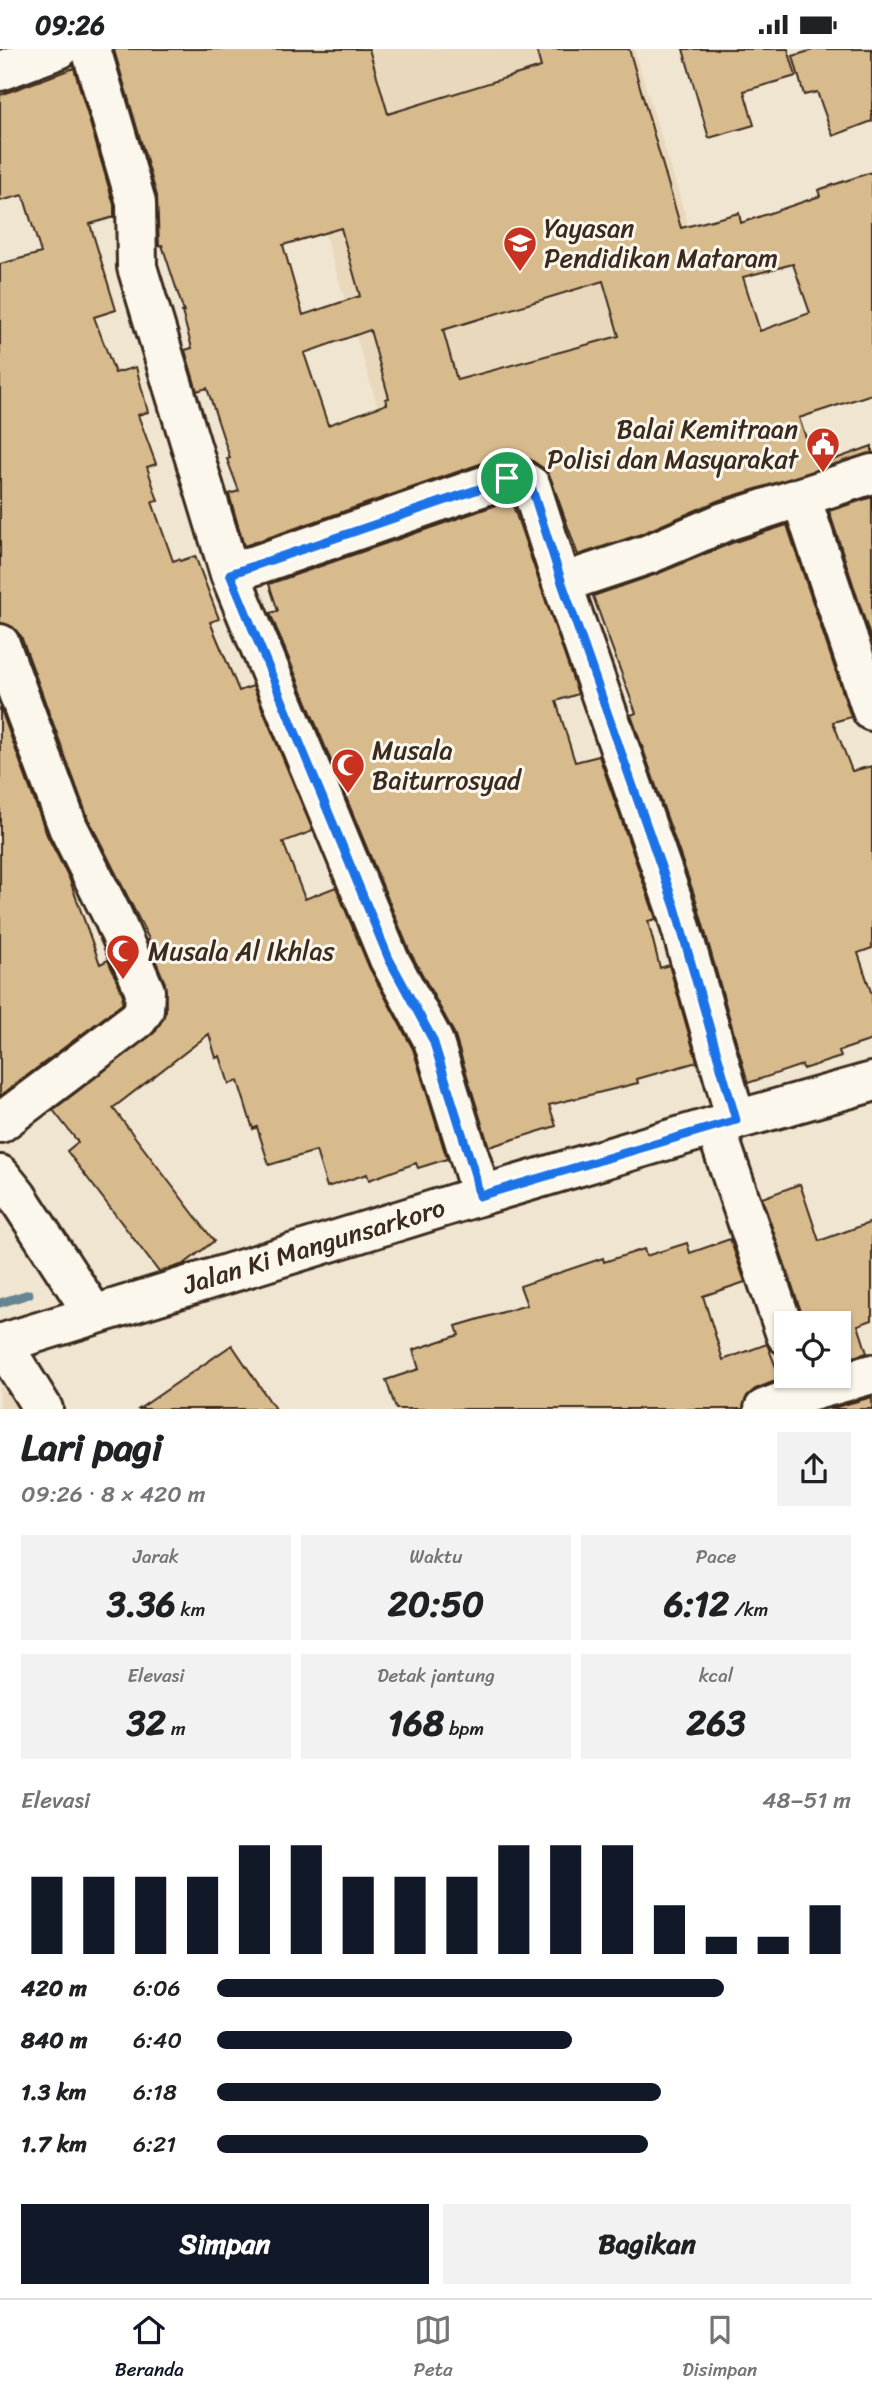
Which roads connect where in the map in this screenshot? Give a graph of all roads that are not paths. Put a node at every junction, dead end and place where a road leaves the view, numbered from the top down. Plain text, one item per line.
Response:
1 (60, 49) edge
2 (91, 49) edge
3 (12, 61) edge
4 (872, 474) edge
5 (801, 497) junction
6 (230, 574) junction
7 (562, 583) junction
8 (0, 644) edge
9 (872, 712) edge
10 (872, 1082) edge
11 (0, 1123) edge
12 (725, 1123) junction
13 (0, 1175) edge
14 (479, 1196) junction
15 (778, 1311) edge
16 (93, 1313) junction
17 (1, 1343) edge
18 (872, 1374) edge
19 (851, 1377) edge
20 (796, 1388) edge
21 (43, 1409) edge
22 (764, 1409) edge

1 - 3 street
2 - 6 street
4 - 5 street
5 - 7 street
5 - 9 street
6 - 7 street
6 - 14 street
7 - 12 street
8 - 11 street
10 - 12 street, Jalan Ki Mangunsarkoro
12 - 14 street, Jalan Ki Mangunsarkoro
12 - 15 street
13 - 16 street
14 - 16 street, Jalan Ki Mangunsarkoro
16 - 17 street, Jalan Ki Mangunsarkoro
17 - 21 street
18 - 19 street
20 - 22 street

